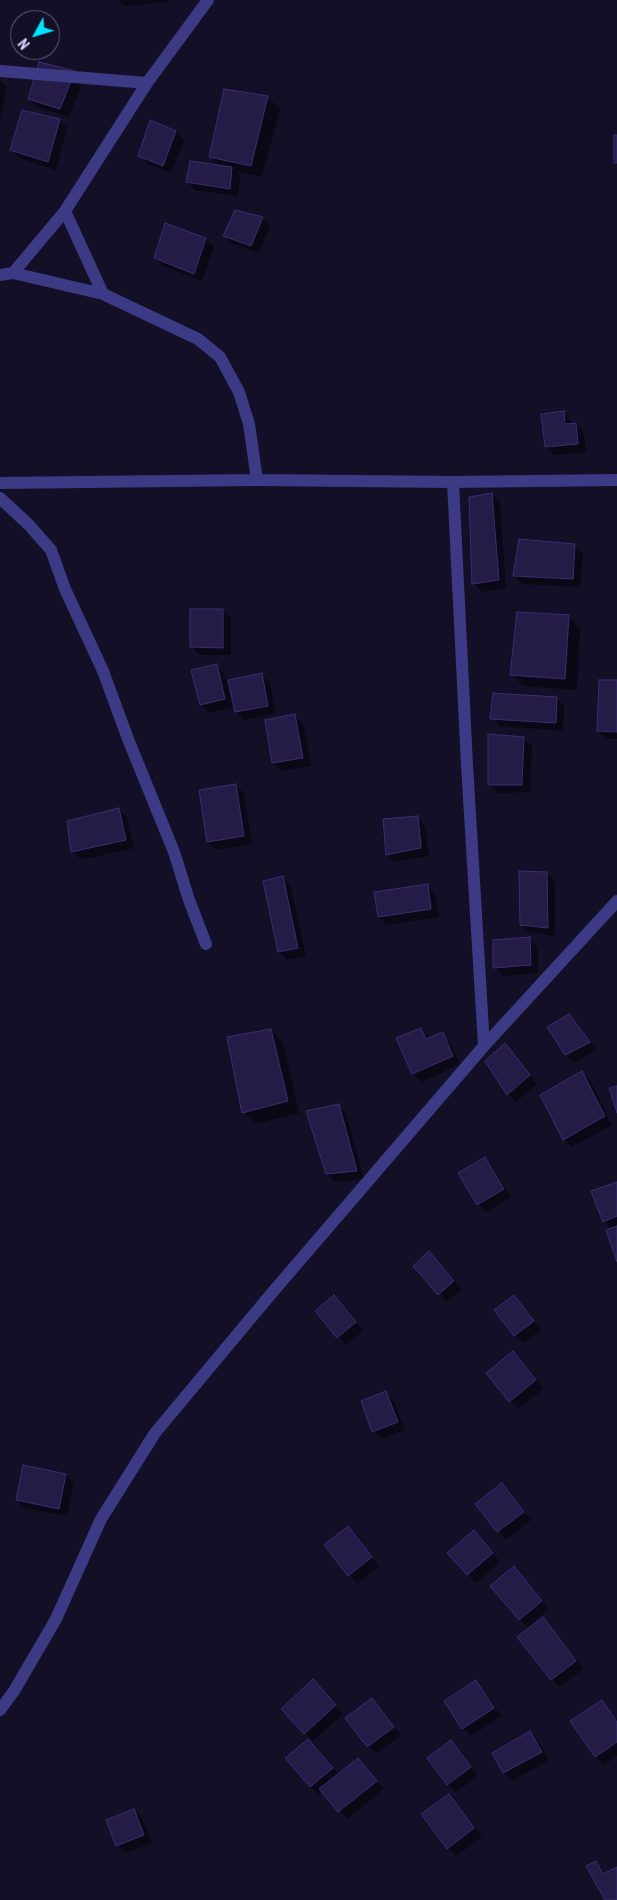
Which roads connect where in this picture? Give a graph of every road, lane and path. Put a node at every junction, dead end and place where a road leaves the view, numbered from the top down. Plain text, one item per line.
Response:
1 (208, 0) edge
2 (0, 72) edge
3 (147, 83) junction
4 (65, 211) junction
5 (14, 273) junction
6 (0, 275) edge
7 (103, 294) junction
8 (257, 480) junction
9 (617, 480) edge
10 (454, 482) junction
11 (0, 483) edge
12 (0, 498) edge
13 (617, 900) edge
14 (206, 944) dead end
15 (484, 1046) junction
16 (0, 1710) edge

1 - 3 street
2 - 3 street
3 - 4 street
4 - 5 street
4 - 7 street
5 - 6 street
5 - 7 street
7 - 8 street
8 - 10 street
8 - 11 street
9 - 10 street
10 - 15 street
12 - 14 street
13 - 15 street
15 - 16 street

